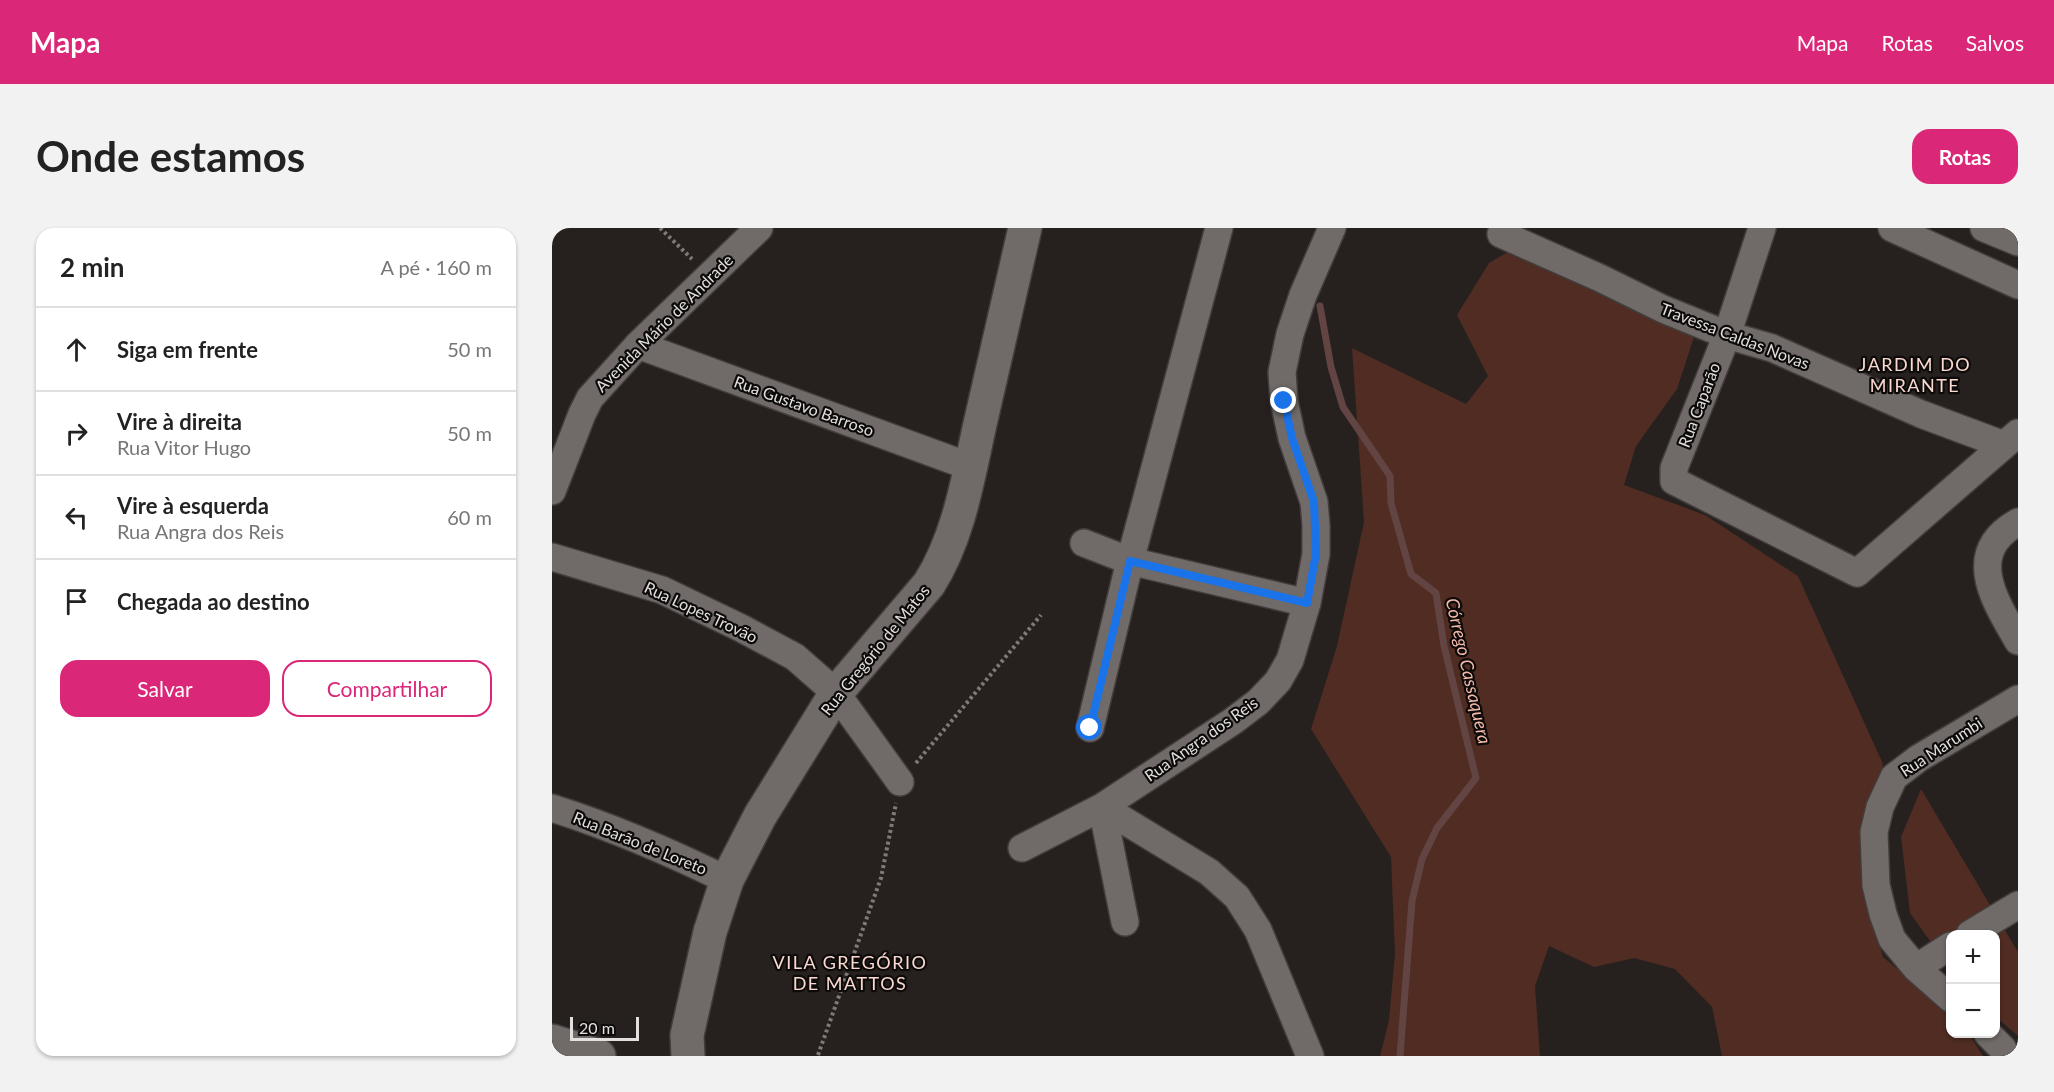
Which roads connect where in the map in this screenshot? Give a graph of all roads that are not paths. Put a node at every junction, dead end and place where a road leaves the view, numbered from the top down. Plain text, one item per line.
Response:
1 (759, 228) edge
2 (1025, 228) edge
3 (1219, 228) edge
4 (1332, 228) edge
5 (1762, 228) edge
6 (1892, 228) edge
7 (1984, 228) edge
8 (1503, 231) edge
9 (2018, 242) edge
10 (2018, 285) edge
11 (1726, 335) junction
12 (638, 345) junction
13 (2011, 439) edge
14 (970, 467) junction
15 (552, 491) edge
16 (2018, 522) edge
17 (1084, 543) dead end
18 (552, 557) edge
19 (1130, 561) junction
20 (1307, 603) junction
21 (2018, 641) edge
22 (836, 693) junction
23 (2018, 699) edge
24 (1090, 728) dead end
25 (900, 782) road end
26 (1102, 807) junction
27 (552, 808) edge
28 (1022, 848) dead end
29 (727, 880) junction
30 (2018, 905) edge
31 (1125, 922) dead end
32 (1977, 930) edge
33 (1946, 949) edge
34 (1916, 968) junction
35 (1946, 994) edge
36 (1992, 1038) edge
37 (552, 1041) edge
38 (599, 1056) edge
39 (688, 1056) edge
40 (1310, 1056) edge
41 (2005, 1056) edge

1 - 12 street, Avenida Mário de Andrade
2 - 14 street, Rua Gregório de Matos
3 - 19 street
4 - 20 street, Rua Angra dos Reis
5 - 11 street, Rua Caparão
6 - 10 street
7 - 9 street
8 - 11 street, Travessa Caldas Novas
11 - 13 street, Travessa Caldas Novas
11 - 13 street, Rua Caparão
12 - 14 street, Rua Gustavo Barroso
12 - 15 street, Avenida Mário de Andrade
14 - 22 street, Rua Gregório de Matos
16 - 21 street
17 - 19 street
18 - 22 street, Rua Lopes Trovão
19 - 20 street
19 - 24 street
20 - 26 street, Rua Angra dos Reis
22 - 25 street, Rua Lopes Trovão
22 - 29 street, Rua Gregório de Matos
23 - 34 street, Rua Marumbi
26 - 28 street, Rua Angra dos Reis
26 - 31 street
26 - 40 street
27 - 29 street, Rua Barão de Loreto
29 - 39 street, Rua Gregório de Matos
30 - 32 street
33 - 34 street
34 - 35 street, Rua Marumbi
36 - 41 street
37 - 38 street

